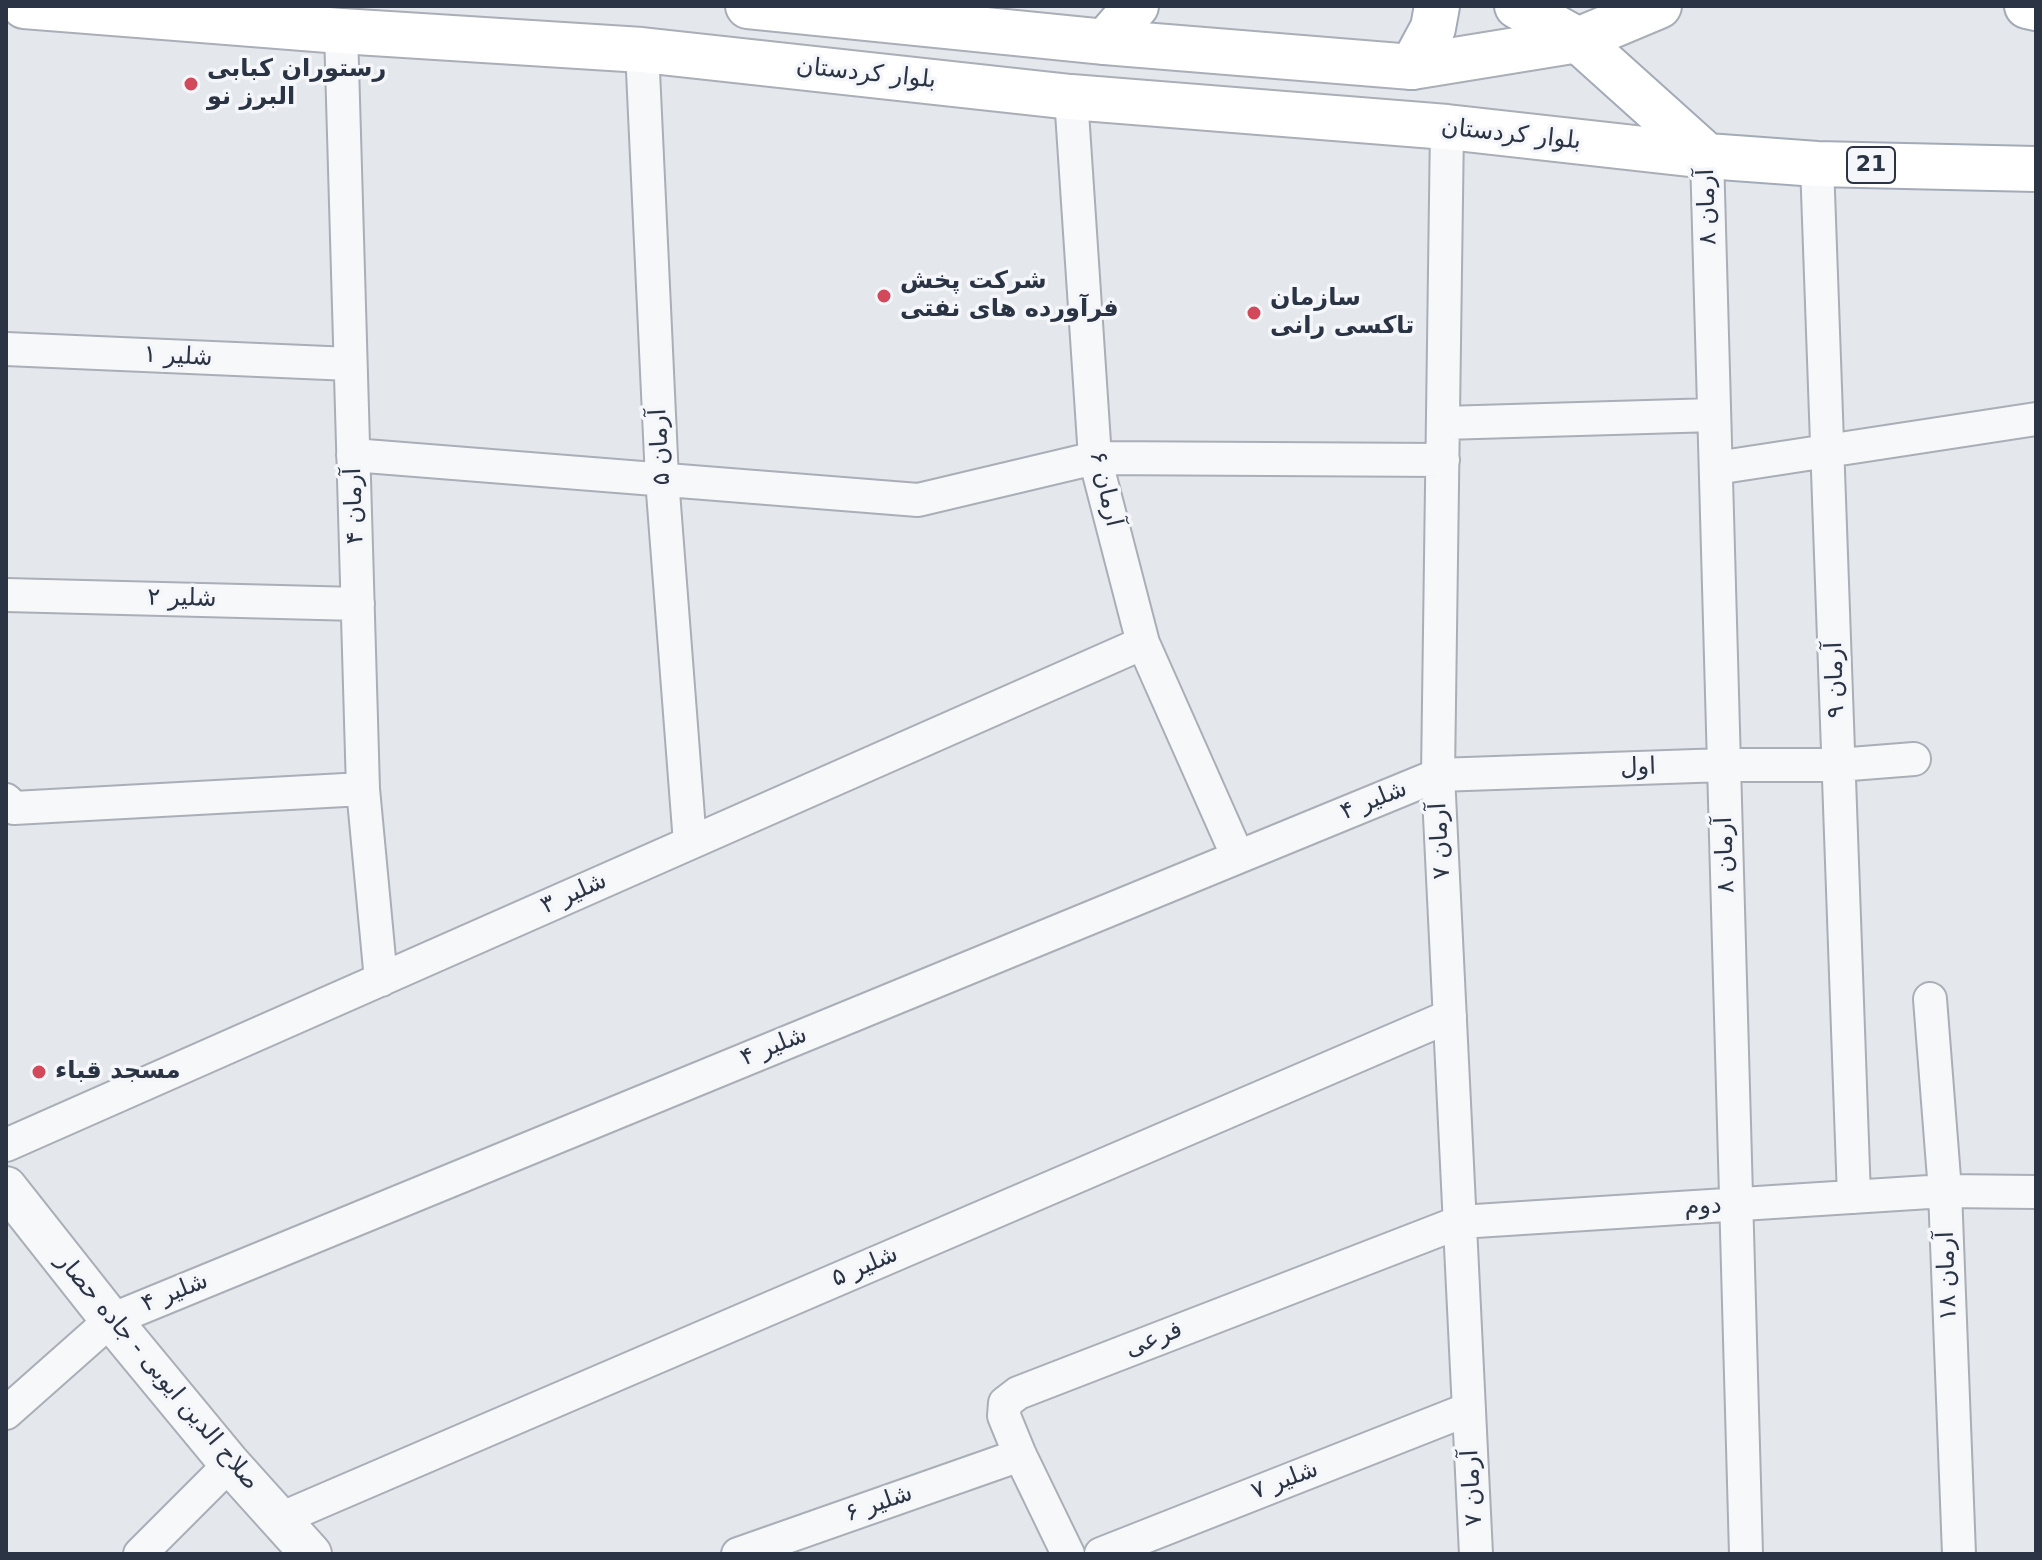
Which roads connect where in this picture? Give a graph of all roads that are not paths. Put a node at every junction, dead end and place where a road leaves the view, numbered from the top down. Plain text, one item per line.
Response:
1 (24, 6) edge
2 (748, 6) edge
3 (1136, 6) edge
4 (1437, 6) edge
5 (1517, 6) edge
6 (1659, 6) edge
7 (2027, 6) edge
8 (2036, 8) edge
9 (341, 31) junction
10 (1578, 40) junction
11 (1105, 42) junction
12 (642, 50) junction
13 (1412, 67) junction
14 (1071, 97) junction
15 (1447, 127) junction
16 (1707, 156) junction
17 (1817, 164) junction
18 (2036, 169) edge
19 (6, 349) edge
20 (350, 364) junction
21 (1714, 415) junction
22 (2036, 419) edge
23 (1444, 423) junction
24 (1828, 451) junction
25 (353, 455) junction
26 (1095, 458) junction
27 (1443, 460) junction
28 (1716, 468) junction
29 (662, 479) junction
30 (6, 595) edge
31 (358, 604) junction
32 (1143, 643) junction
33 (1914, 759) dead end
34 (1724, 765) junction
35 (1838, 765) junction
36 (1438, 775) junction
37 (363, 789) junction
38 (6, 800) edge
39 (690, 843) junction
40 (1238, 857) junction
41 (381, 980) junction
42 (1930, 999) dead end
43 (1450, 1016) junction
44 (6, 1145) edge
45 (6, 1187) edge
46 (1945, 1191) junction
47 (2036, 1192) edge
48 (1854, 1197) junction
49 (1736, 1205) junction
50 (1460, 1222) junction
51 (111, 1320) junction
52 (1469, 1409) junction
53 (6, 1413) edge
54 (1020, 1455) junction
55 (230, 1464) junction
56 (280, 1519) junction
57 (140, 1554) edge
58 (311, 1554) edge
59 (738, 1554) edge
60 (1068, 1554) edge
61 (1101, 1554) edge
62 (1476, 1554) edge
63 (1746, 1554) edge
64 (1959, 1554) edge

1 - 9 main road, بلوار کردستان
2 - 11 main road
3 - 11 main road
4 - 13 main road
5 - 10 main road
6 - 10 main road
7 - 8 main road
9 - 12 main road, بلوار کردستان
9 - 20 street, آرمان ۴
10 - 13 main road
10 - 16 main road
11 - 13 main road
12 - 14 main road, بلوار کردستان
12 - 29 street, آرمان ۵
14 - 15 main road, بلوار کردستان
14 - 26 street, آرمان ۶
15 - 16 main road, بلوار کردستان
15 - 23 street, آرمان ۷
16 - 17 main road, 21
16 - 21 street, آرمان ۸
17 - 18 main road, 21
17 - 24 street, آرمان ۹
19 - 20 street, شلیر ۱
20 - 25 street, آرمان ۴
21 - 23 street
21 - 28 street, آرمان ۸
22 - 24 street
23 - 27 street, آرمان ۷
24 - 28 street
24 - 35 street, آرمان ۹
25 - 29 street
25 - 31 street, آرمان ۴
26 - 27 street
26 - 29 street
26 - 32 street, آرمان ۶
27 - 36 street, آرمان ۷
28 - 34 street, آرمان ۸
29 - 39 street, آرمان ۵
30 - 31 street, شلیر ۲
31 - 37 street, آرمان ۴
32 - 39 street, شلیر ۳
32 - 40 street, آرمان ۶
33 - 35 street, اول
34 - 35 street, اول
34 - 36 street, اول
34 - 49 street, آرمان ۸
35 - 48 street, آرمان ۹
36 - 40 street, شلیر ۴
36 - 43 street, آرمان ۷
37 - 38 street
37 - 41 street, آرمان ۴
39 - 41 street, شلیر ۳
40 - 51 street, شلیر ۴
41 - 44 street, شلیر ۳
42 - 46 street, آرمان ۱۸
43 - 50 street, آرمان ۷
43 - 56 street, شلیر ۵
45 - 51 street, صلاح الدین ایوبی - جاده حصار
46 - 47 street, دوم
46 - 48 street, دوم
46 - 64 street, آرمان ۱۸
48 - 49 street, دوم
49 - 50 street, دوم
49 - 63 street, آرمان ۸
50 - 52 street, آرمان ۷
50 - 54 street, فرعی
51 - 53 street, شلیر ۴
51 - 55 street, صلاح الدین ایوبی - جاده حصار
52 - 61 street, شلیر ۷
52 - 62 street, آرمان ۷
54 - 59 street, شلیر ۶
54 - 60 street, فرعی
55 - 56 street, صلاح الدین ایوبی - جاده حصار
55 - 57 street
56 - 58 street, صلاح الدین ایوبی - جاده حصار

